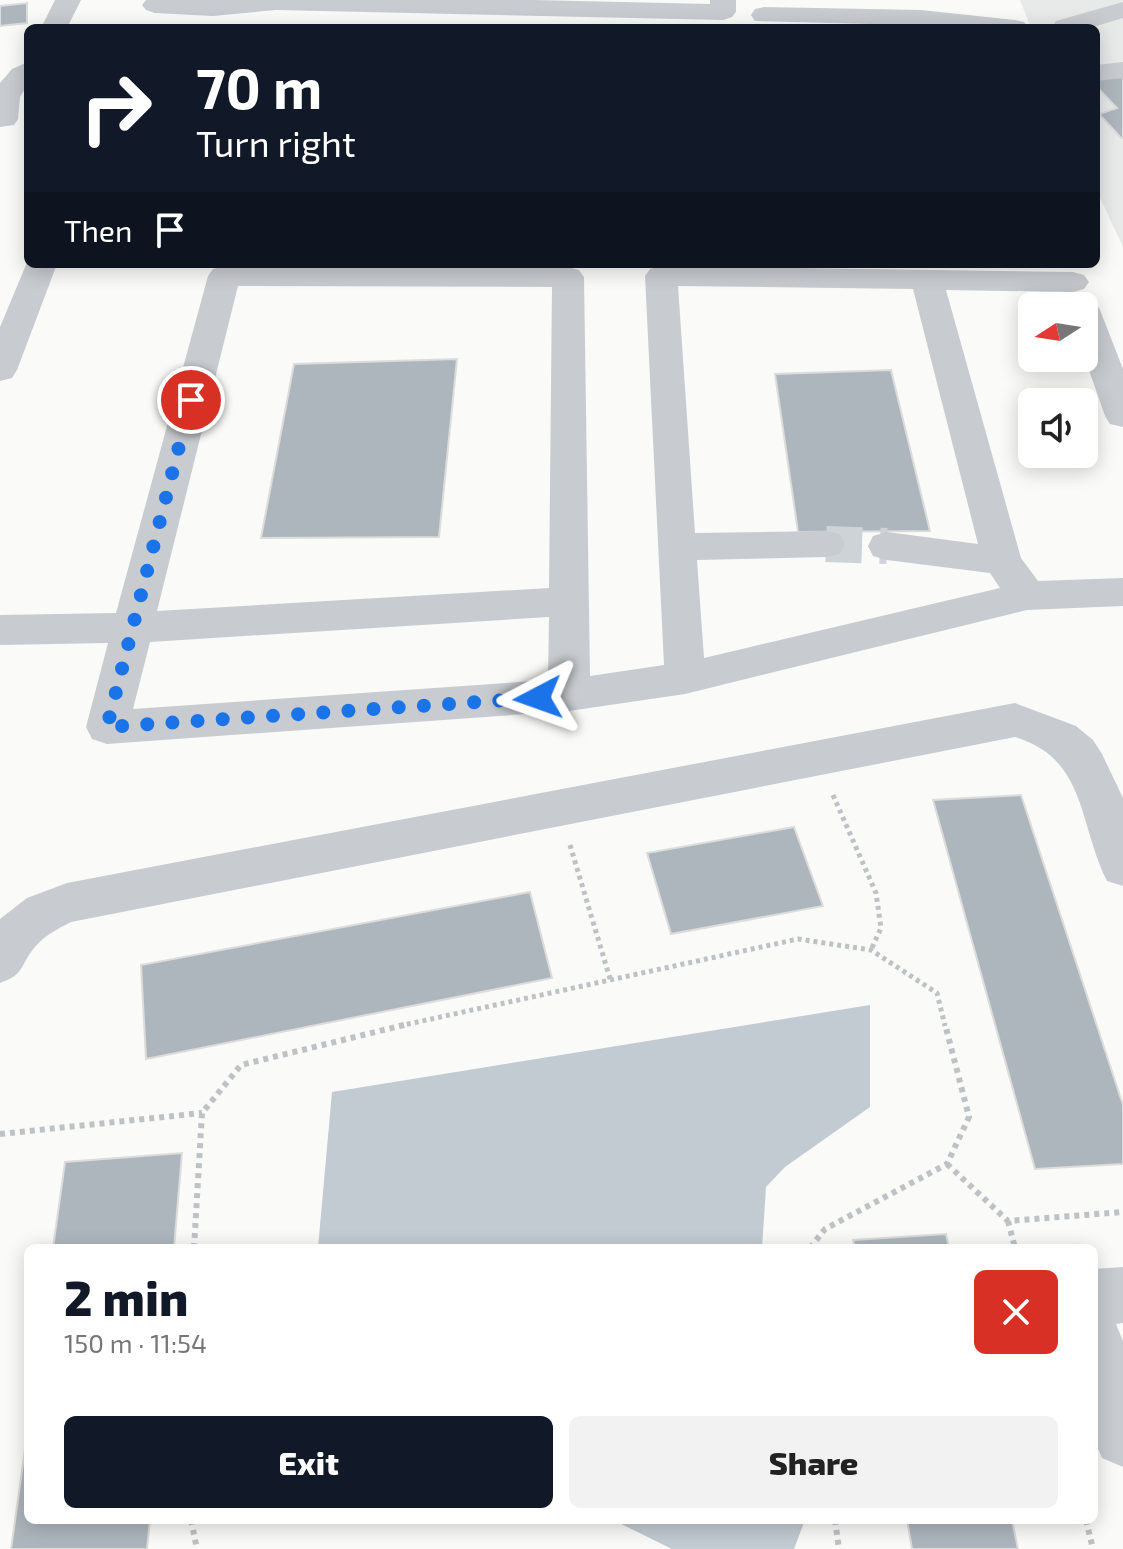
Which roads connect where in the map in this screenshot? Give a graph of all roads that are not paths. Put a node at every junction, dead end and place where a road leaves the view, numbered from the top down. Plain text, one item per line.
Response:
1 (68, 0) edge
2 (723, 0) edge
3 (1054, 0) edge
4 (276, 1) edge
5 (887, 9) edge
6 (1123, 10) edge
7 (152, 11) edge
8 (764, 15) dead end
9 (986, 17) edge
10 (56, 24) edge
11 (1058, 24) edge
12 (1069, 24) edge
13 (1123, 70) edge
14 (24, 73) edge
15 (1100, 73) edge
16 (11, 119) edge
17 (39, 268) edge
18 (927, 280) junction
19 (1077, 290) edge
20 (0, 370) edge
21 (1123, 416) edge
22 (826, 544) tunnel mouth
23 (887, 546) tunnel mouth
24 (677, 547) junction
25 (1002, 561) junction
26 (1123, 592) edge
27 (1027, 596) junction
28 (568, 601) junction
29 (130, 628) junction
30 (0, 630) edge
31 (685, 678) junction
32 (569, 695) junction
33 (1123, 867) edge
34 (0, 962) edge
35 (1123, 1295) edge
36 (1098, 1297) edge
37 (1098, 1353) edge
38 (1123, 1437) edge

1 - 10 street
2 - 4 street
3 - 11 street
4 - 7 street
5 - 8 street
5 - 9 street
6 - 12 street
13 - 15 street
14 - 16 street
17 - 20 street
18 - 19 street
18 - 24 street
18 - 25 street
19 - 21 street
22 - 24 street
23 - 25 street
24 - 31 street
25 - 27 street
26 - 27 street
27 - 31 street
28 - 29 street
28 - 29 street
28 - 32 street
29 - 30 street
29 - 32 street
31 - 32 street
33 - 34 street
35 - 36 street
37 - 38 street

